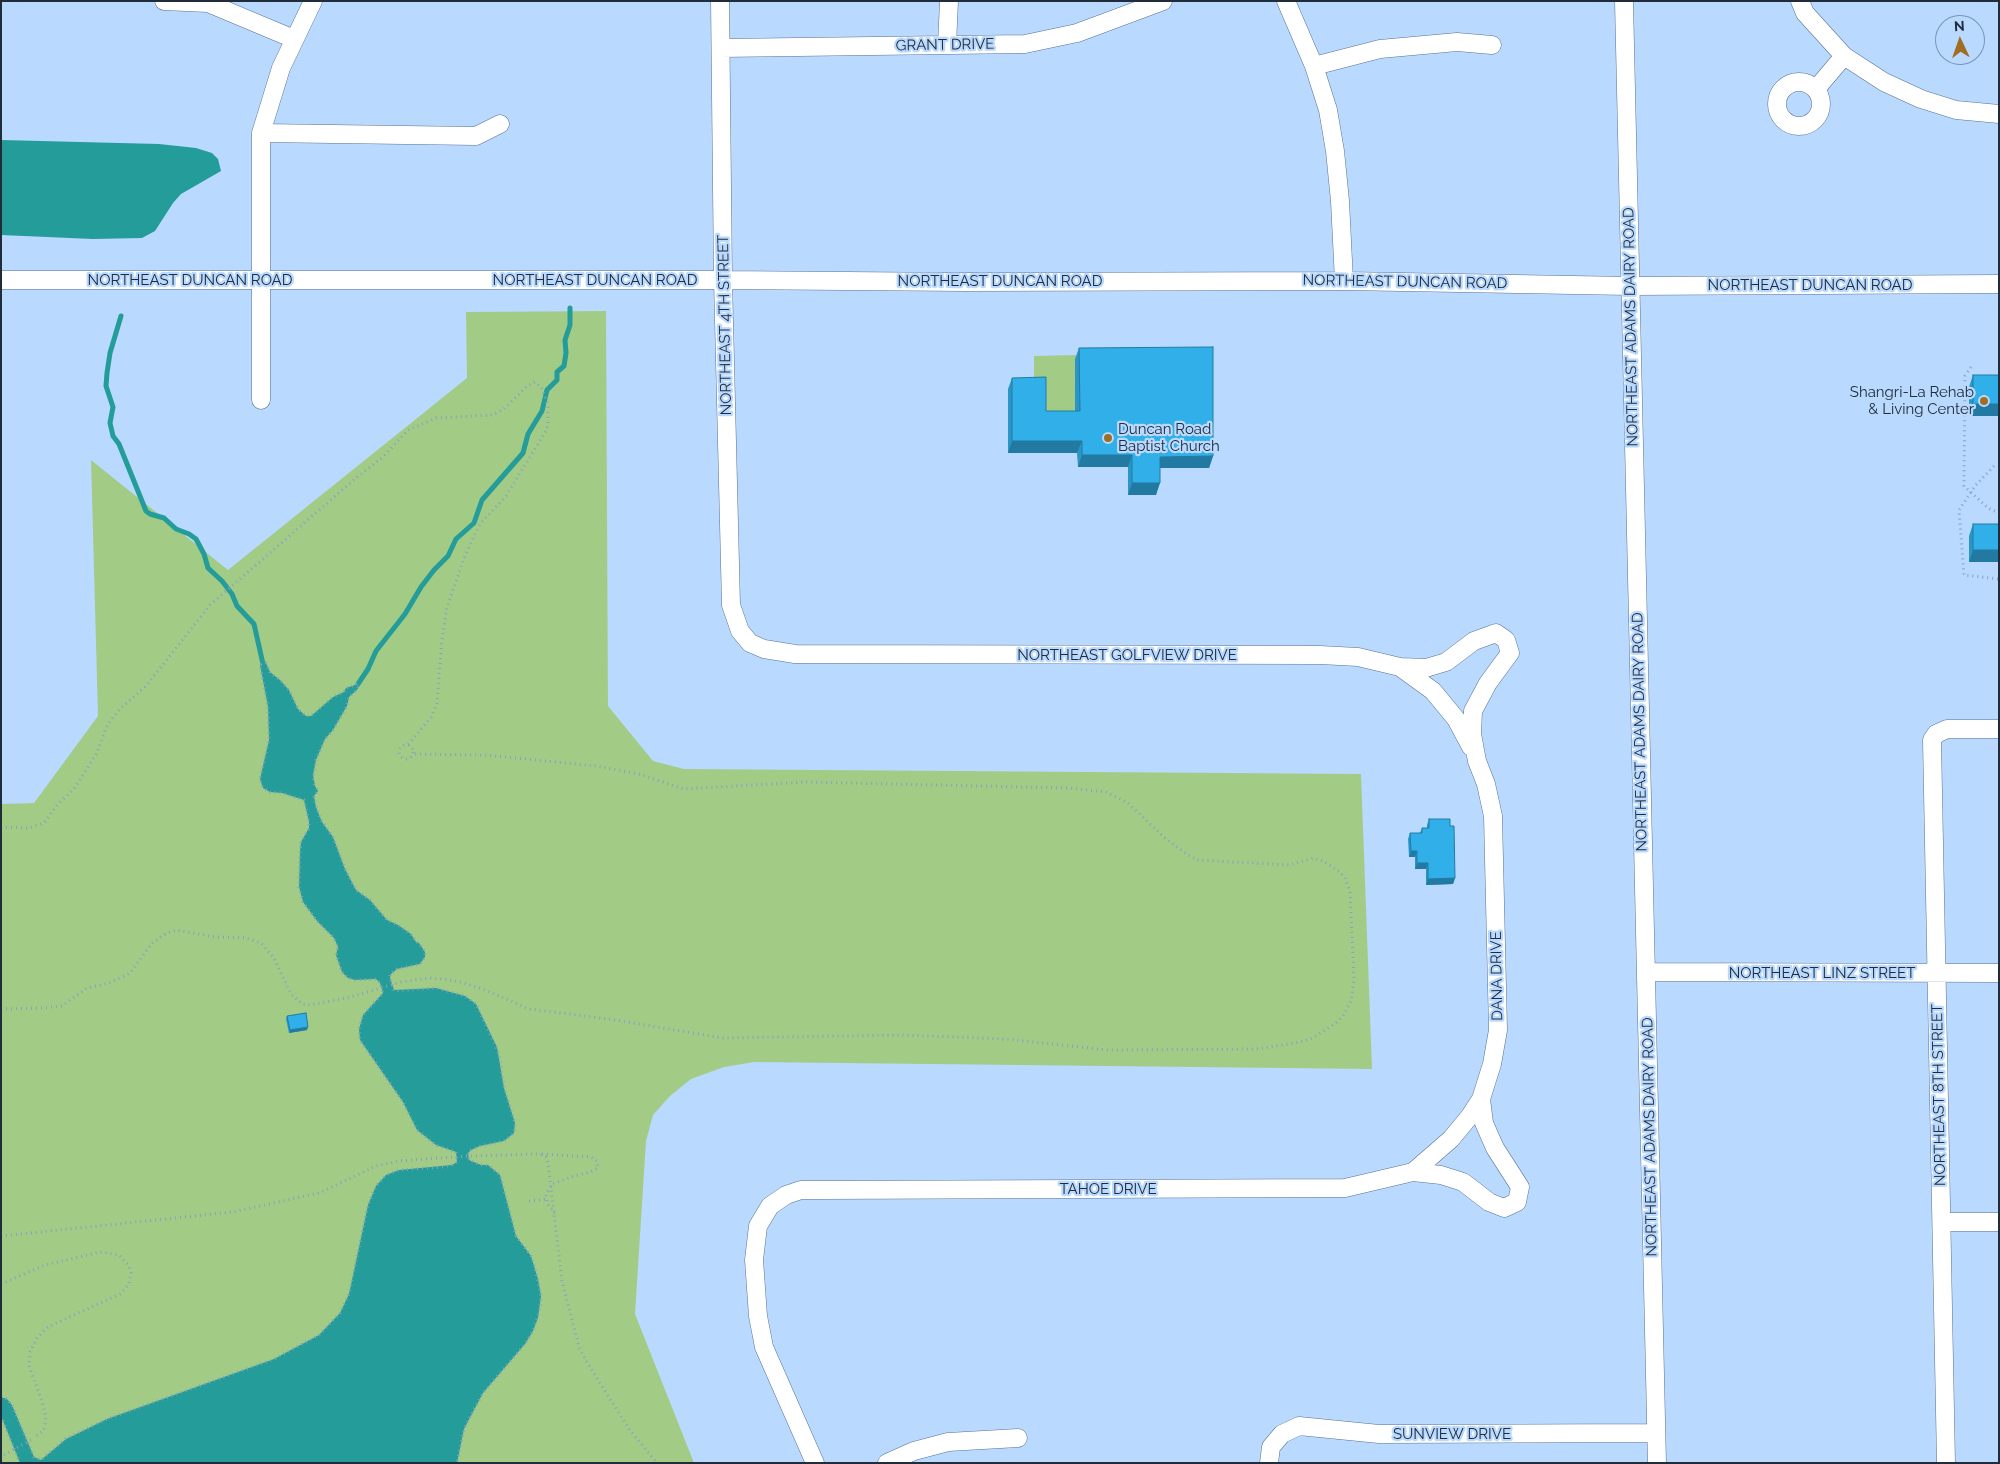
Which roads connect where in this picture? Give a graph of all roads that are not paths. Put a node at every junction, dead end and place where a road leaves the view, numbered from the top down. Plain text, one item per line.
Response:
1 (164, 1) edge
2 (313, 1) edge
3 (720, 1) edge
4 (949, 1) edge
5 (1163, 1) edge
6 (1286, 1) edge
7 (1624, 1) edge
8 (1800, 1) edge
9 (294, 39) junction
10 (947, 45) junction
11 (1492, 45) dead end
12 (721, 48) junction
13 (1844, 56) junction
14 (1314, 66) junction
15 (1816, 89) dead end
16 (1999, 114) edge
17 (500, 124) dead end
18 (261, 133) junction
19 (1, 280) edge
20 (723, 280) junction
21 (262, 281) junction
22 (1344, 281) junction
23 (1999, 284) edge
24 (1630, 286) junction
25 (261, 400) dead end
26 (1496, 633) joint
27 (750, 642) joint
28 (1400, 667) junction
29 (1999, 729) edge
30 (1477, 761) junction
31 (1646, 972) junction
32 (1936, 973) junction
33 (1999, 973) edge
34 (1481, 1100) junction
35 (1413, 1172) junction
36 (1518, 1182) joint
37 (1942, 1222) junction
38 (1999, 1222) edge
39 (1656, 1433) junction
40 (1018, 1438) dead end
41 (815, 1463) edge
42 (887, 1463) edge
43 (1269, 1463) edge
44 (1657, 1463) edge
45 (1946, 1463) edge

1 - 9 street
2 - 9 street
3 - 12 street, NORTHEAST 4TH STREET
4 - 10 street
5 - 10 street, GRANT DRIVE
6 - 14 street
7 - 24 street, NORTHEAST ADAMS DAIRY ROAD
8 - 13 street
9 - 18 street
10 - 12 street, GRANT DRIVE
11 - 14 street
12 - 20 street, NORTHEAST 4TH STREET
13 - 15 street
13 - 16 street
14 - 22 street
17 - 18 street
18 - 21 street
19 - 21 street, NORTHEAST DUNCAN ROAD
20 - 21 street, NORTHEAST DUNCAN ROAD
20 - 22 street, NORTHEAST DUNCAN ROAD
20 - 27 street, NORTHEAST 4TH STREET
21 - 25 street
22 - 24 street, NORTHEAST DUNCAN ROAD
23 - 24 street, NORTHEAST DUNCAN ROAD
24 - 31 street, NORTHEAST ADAMS DAIRY ROAD
26 - 28 street, NORTHEAST GOLFVIEW DRIVE
26 - 30 street, DANA DRIVE
27 - 28 street, NORTHEAST GOLFVIEW DRIVE
28 - 30 street, DANA DRIVE
29 - 32 street, NORTHEAST 8TH STREET
30 - 34 street, DANA DRIVE
31 - 32 street, NORTHEAST LINZ STREET
31 - 39 street, NORTHEAST ADAMS DAIRY ROAD
32 - 33 street, NORTHEAST LINZ STREET
32 - 37 street, NORTHEAST 8TH STREET
34 - 35 street, TAHOE DRIVE
34 - 36 street, DANA DRIVE
35 - 36 street, TAHOE DRIVE
35 - 41 street, TAHOE DRIVE
37 - 38 street
37 - 45 street, NORTHEAST 8TH STREET
39 - 43 street, SUNVIEW DRIVE
39 - 44 street, NORTHEAST ADAMS DAIRY ROAD
40 - 42 street

